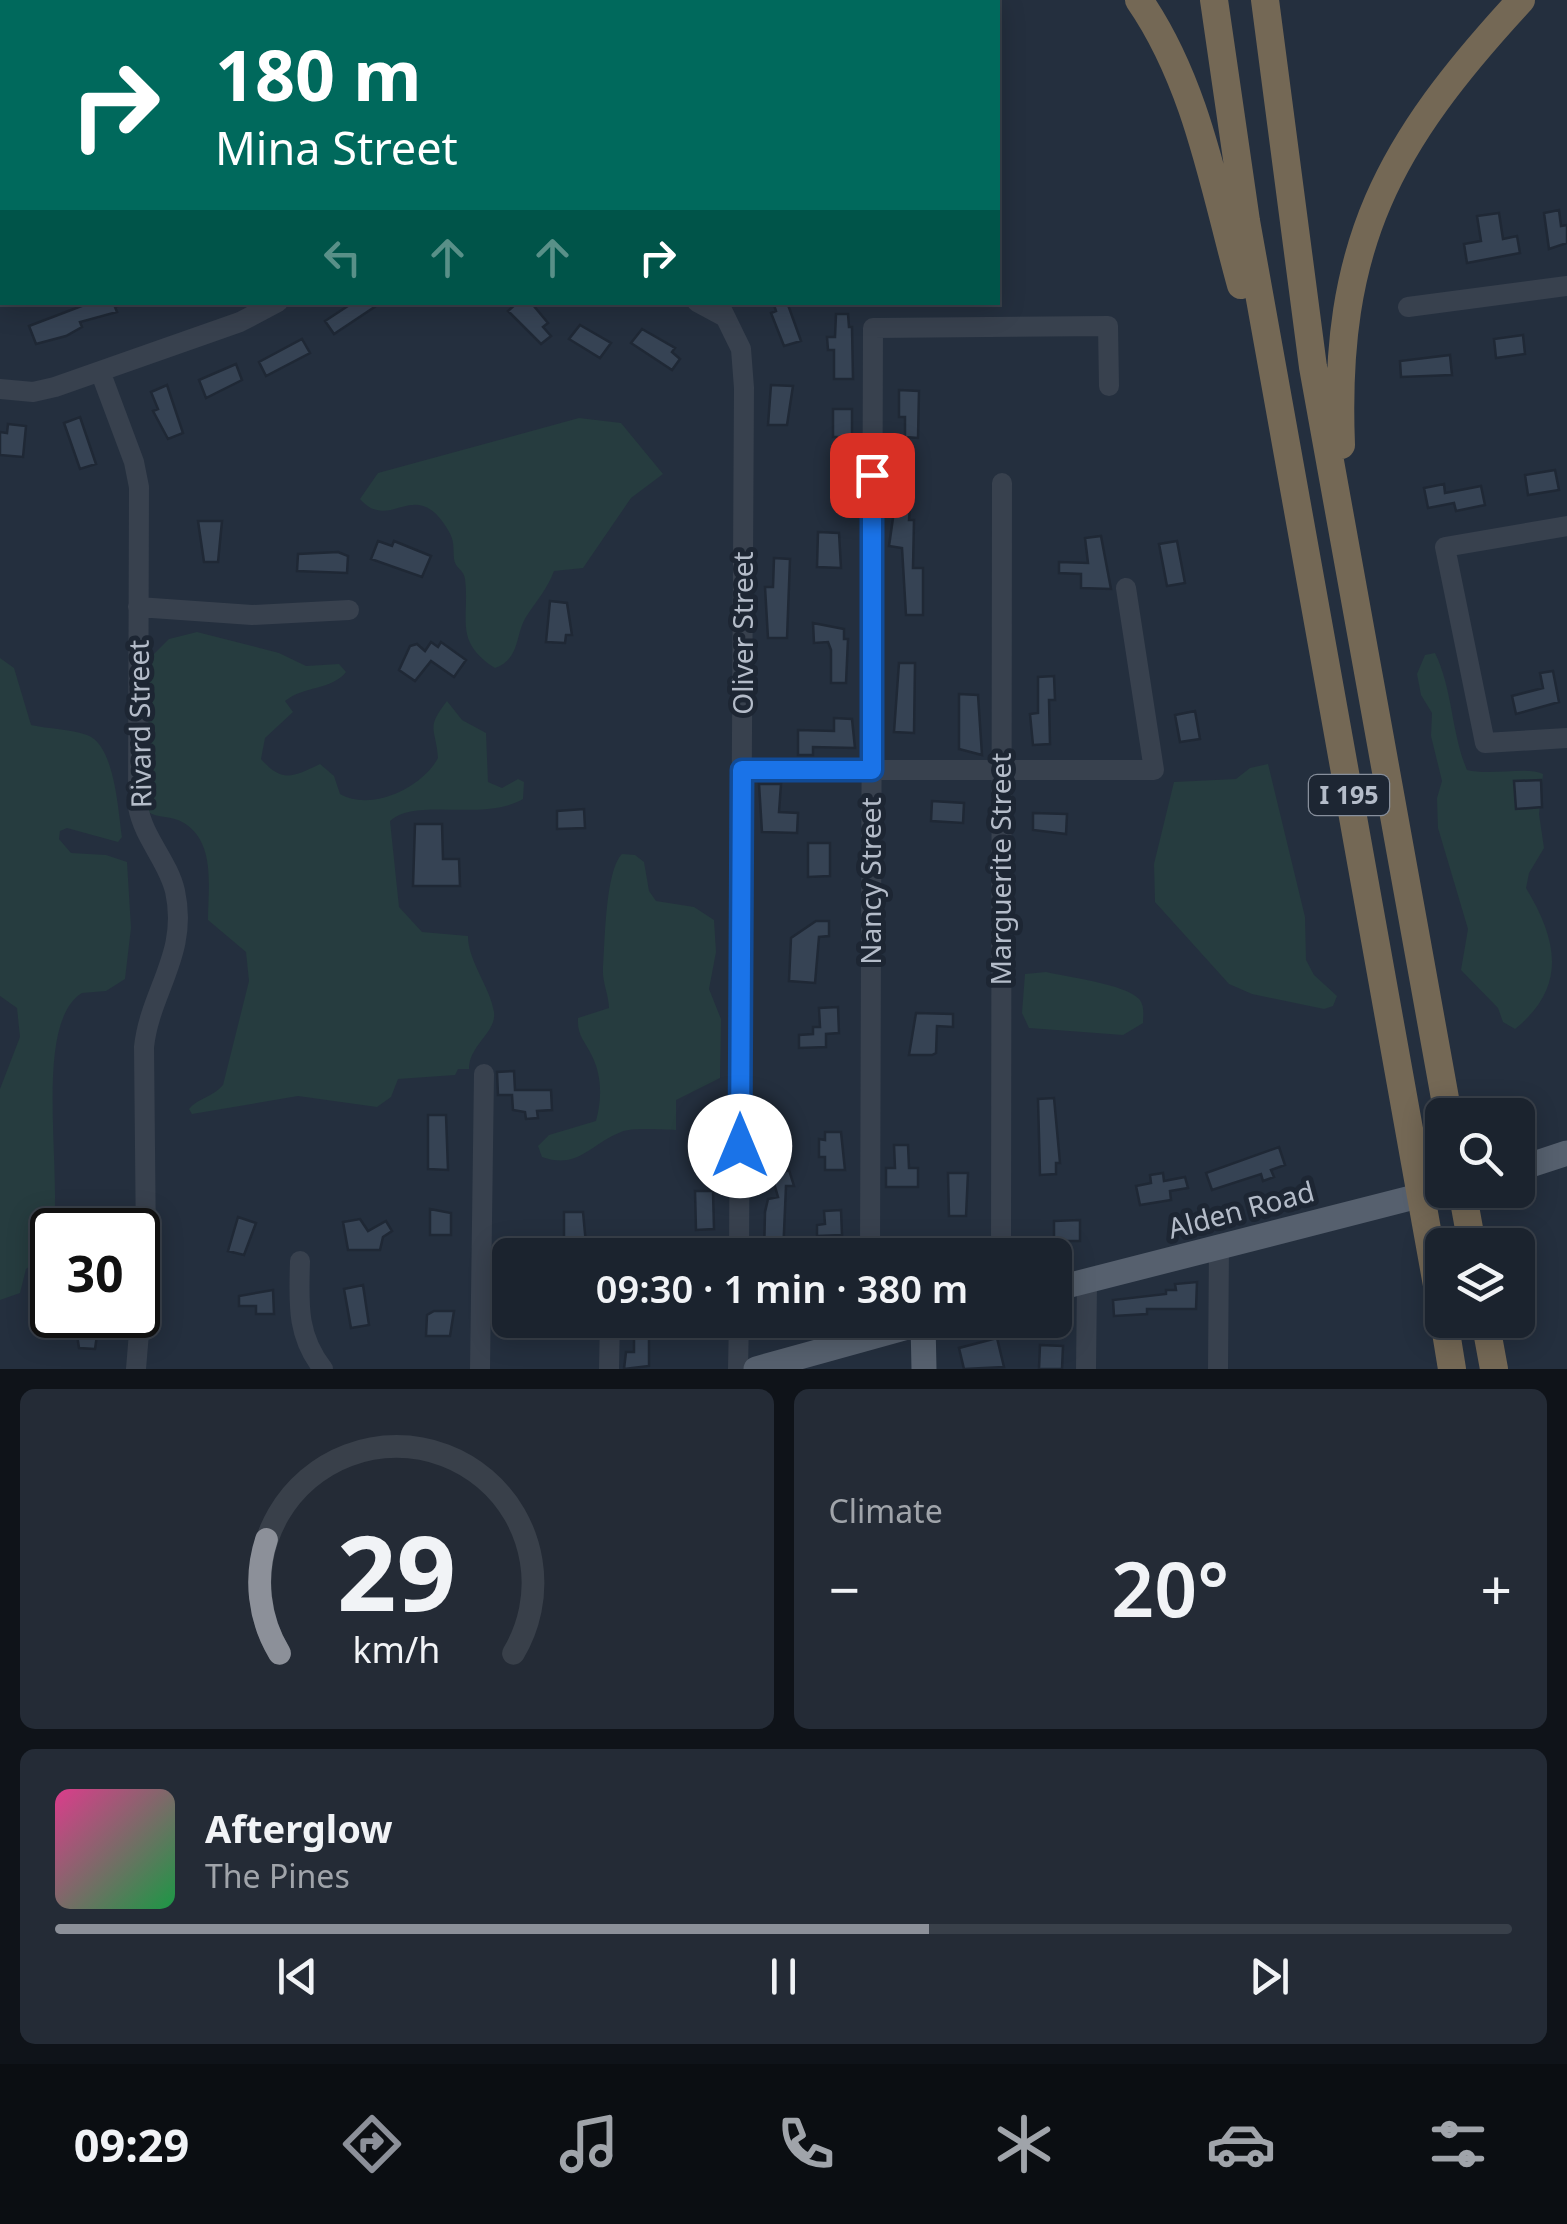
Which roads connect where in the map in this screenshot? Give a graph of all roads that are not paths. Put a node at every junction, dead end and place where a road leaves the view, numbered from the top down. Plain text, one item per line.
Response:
1 (1138, 0) edge
2 (1214, 0) edge
3 (1265, 0) edge
4 (1521, 0) edge
5 (1567, 286) edge
6 (272, 305) edge
7 (1408, 307) dead end
8 (720, 309) edge
9 (100, 371) junction
10 (1109, 386) dead end
11 (0, 389) edge
12 (1282, 426) junction
13 (1002, 484) dead end
14 (1567, 526) edge
15 (1344, 547) junction
16 (1126, 588) dead end
17 (138, 607) junction
18 (349, 610) dead end
19 (1567, 738) edge
20 (742, 770) junction
21 (872, 770) junction
22 (1002, 770) junction
23 (484, 1074) dead end
24 (1445, 1098) edge
25 (1567, 1153) edge
26 (1535, 1163) edge
27 (1425, 1203) edge
28 (1427, 1228) edge
29 (739, 1238) edge
30 (870, 1238) edge
31 (1000, 1238) edge
32 (1219, 1247) junction
33 (300, 1260) dead end
34 (1087, 1281) junction
35 (1072, 1284) edge
36 (609, 1338) edge
37 (739, 1338) edge
38 (842, 1338) edge
39 (927, 1338) edge
40 (1447, 1338) edge
41 (1488, 1338) edge
42 (136, 1369) edge
43 (323, 1369) edge
44 (480, 1369) edge
45 (608, 1369) edge
46 (738, 1369) edge
47 (756, 1369) edge
48 (924, 1369) edge
49 (1086, 1369) edge
50 (1218, 1369) edge
51 (1452, 1369) edge
52 (1494, 1369) edge

1 - 12 highway
2 - 12 highway, I 195
3 - 15 highway, I 195
4 - 15 highway
5 - 7 street
6 - 9 street
8 - 20 street, Oliver Street
9 - 11 street
9 - 17 street, Rivard Street
10 - 21 street, Nancy Street
12 - 28 highway, I 195
13 - 22 street, Marguerite Street
14 - 19 street
15 - 24 highway, I 195
16 - 22 street
17 - 18 street
17 - 42 street, Rivard Street
20 - 21 street
20 - 29 street, Oliver Street
21 - 22 street
21 - 30 street, Nancy Street
22 - 31 street, Marguerite Street
23 - 44 street
25 - 26 main road
27 - 32 main road, Alden Road
32 - 34 main road, Alden Road
32 - 50 street
33 - 43 street
34 - 35 main road, Alden Road
34 - 49 street
36 - 45 street
37 - 46 street
38 - 47 main road
39 - 48 main road
40 - 51 highway, I 195
41 - 52 highway

